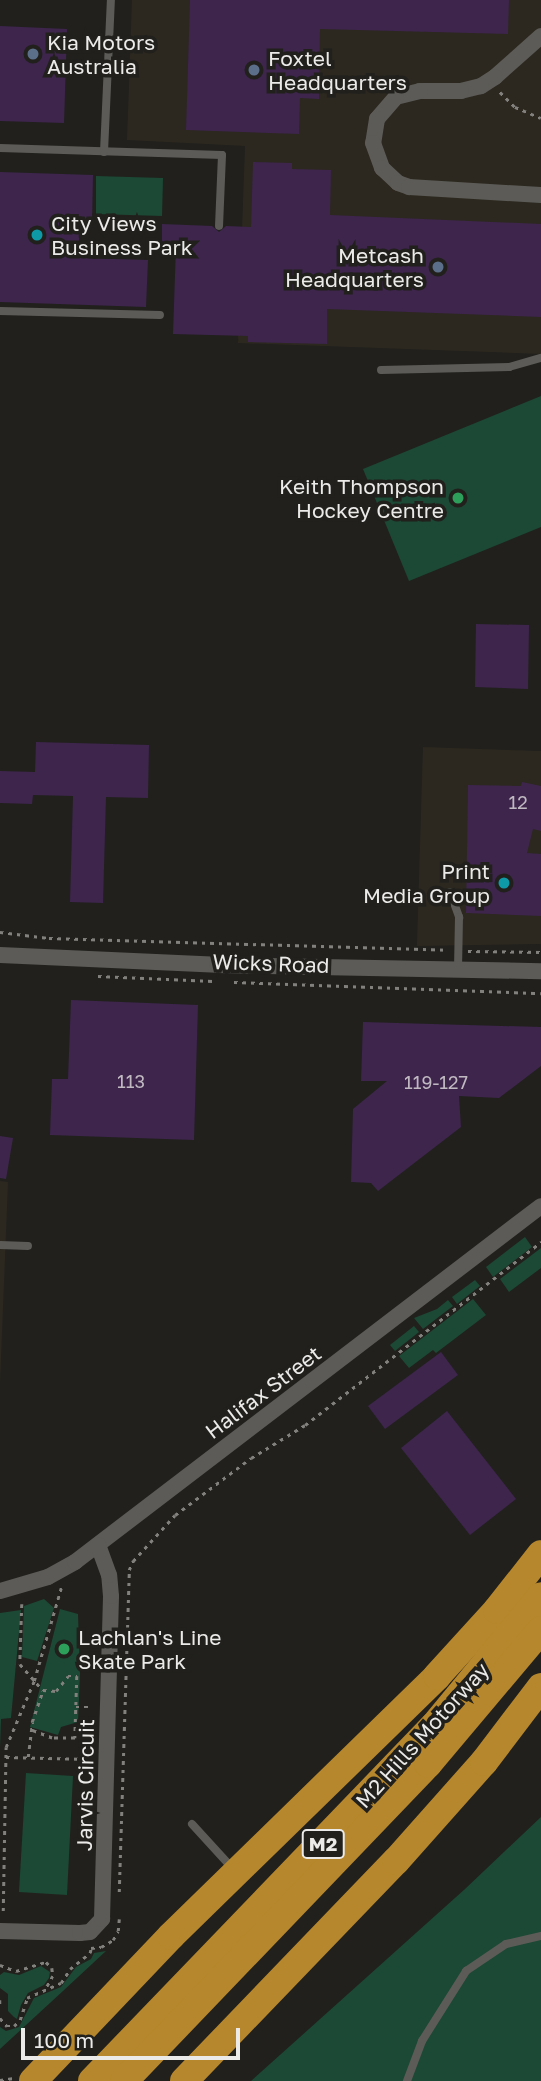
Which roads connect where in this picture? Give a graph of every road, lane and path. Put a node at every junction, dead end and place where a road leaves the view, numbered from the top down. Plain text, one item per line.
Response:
1 (111, 0) edge
2 (541, 36) edge
3 (489, 82) junction
4 (541, 118) edge
5 (0, 148) edge
6 (104, 152) junction
7 (541, 195) edge
8 (219, 226) dead end
9 (0, 311) edge
10 (160, 315) dead end
11 (541, 358) edge
12 (381, 370) dead end
13 (450, 892) dead end
14 (0, 932) edge
15 (458, 950) junction
16 (541, 952) edge
17 (0, 955) edge
18 (458, 970) junction
19 (541, 971) edge
20 (92, 975) dead end
21 (541, 993) edge
22 (541, 1206) edge
23 (541, 1242) edge
24 (0, 1245) edge
25 (28, 1246) dead end
26 (98, 1545) junction
27 (541, 1555) edge
28 (129, 1570) dead end
29 (61, 1587) dead end
30 (0, 1591) edge
31 (541, 1596) edge
32 (22, 1604) dead end
33 (541, 1630) edge
34 (34, 1681) junction
35 (541, 1687) edge
36 (43, 1690) junction
37 (76, 1706) junction
38 (91, 1707) dead end
39 (31, 1730) junction
40 (6, 1757) junction
41 (28, 1757) junction
42 (89, 1759) dead end
43 (192, 1824) dead end
44 (236, 1873) junction
45 (3, 1911) dead end
46 (0, 1931) edge
47 (541, 1936) edge
48 (91, 1948) dead end
49 (0, 1965) edge
50 (47, 1987) junction
51 (0, 2000) edge
52 (0, 2005) edge
53 (0, 2018) edge
54 (33, 2081) edge
55 (92, 2081) edge
56 (124, 2081) edge
57 (184, 2081) edge
58 (407, 2081) edge

1 - 6 lane
2 - 3 street
3 - 4 path
3 - 7 street
5 - 6 lane
6 - 8 lane
9 - 10 lane
11 - 12 lane
13 - 15 lane
14 - 15 path
15 - 16 path
15 - 18 lane
17 - 18 street, Wicks Road
18 - 19 street, Wicks Road
20 - 21 path, Wicks Road
22 - 26 street, Halifax Street
23 - 28 path
24 - 25 lane
26 - 30 street, Halifax Street
26 - 46 street, Jarvis Circuit
27 - 44 highway
29 - 34 path
31 - 55 highway, M2 Hills Motorway / M2
32 - 34 path
33 - 56 highway, M2 Hills Motorway / M2
34 - 36 path
34 - 40 path
35 - 57 highway
36 - 37 path
36 - 39 path
37 - 38 path
37 - 39 path
39 - 41 path
40 - 41 path
40 - 45 path
41 - 42 path
43 - 44 lane
44 - 54 highway
47 - 58 lane
48 - 50 path
49 - 50 path
50 - 53 path
51 - 52 path

